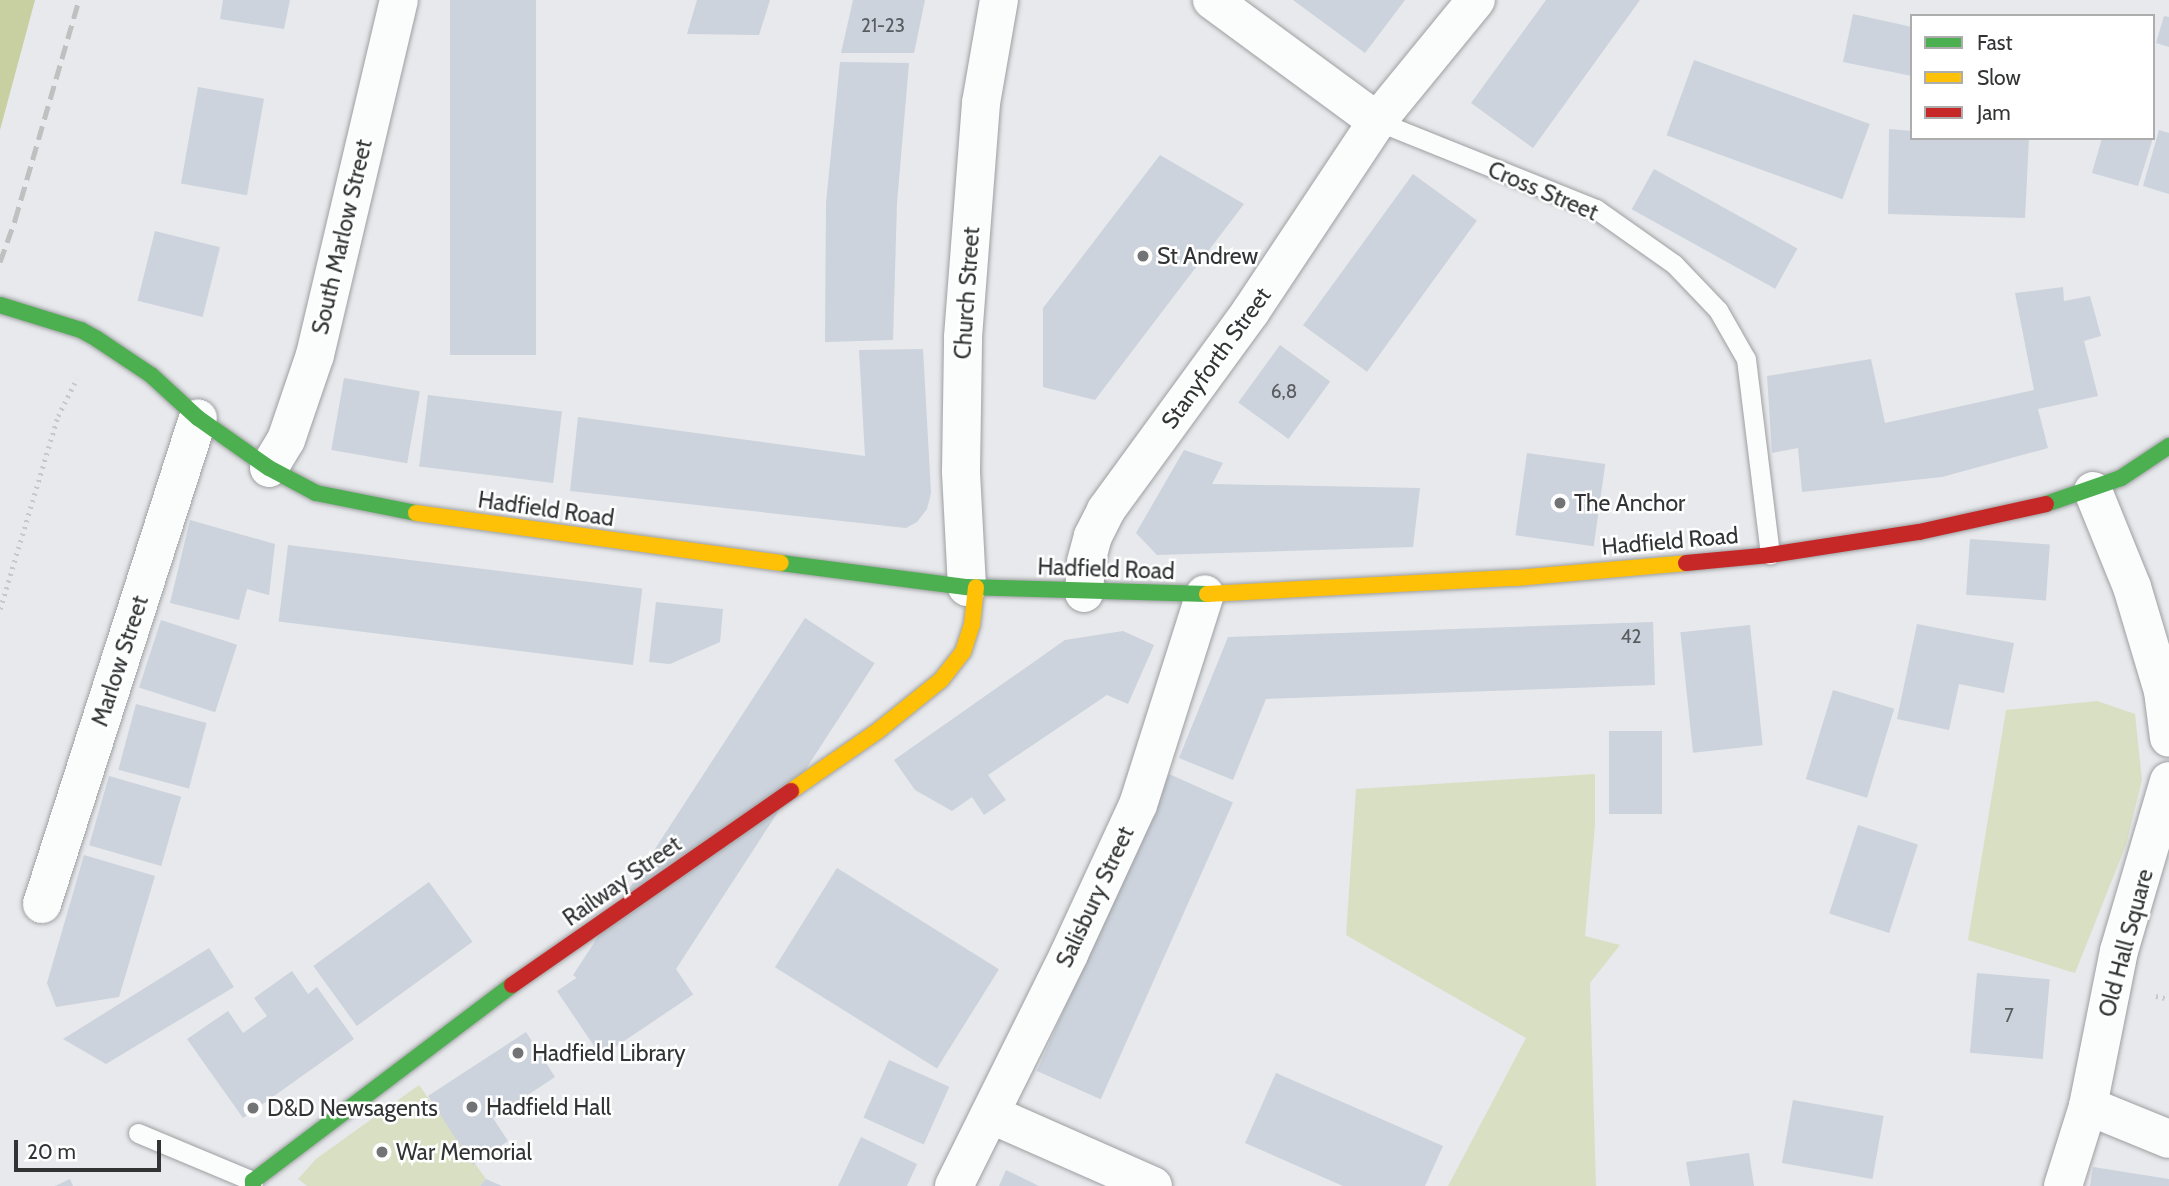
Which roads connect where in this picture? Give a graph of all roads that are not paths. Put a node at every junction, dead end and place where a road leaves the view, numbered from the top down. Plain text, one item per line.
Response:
1 (398, 0) edge
2 (999, 0) edge
3 (1212, 0) edge
4 (1476, 0) edge
5 (1377, 121) junction
6 (0, 305) edge
7 (198, 418) junction
8 (2169, 446) edge
9 (269, 468) junction
10 (2093, 491) junction
11 (1770, 555) junction
12 (972, 587) junction
13 (1084, 593) junction
14 (1205, 594) junction
15 (2169, 738) edge
16 (2169, 781) edge
17 (42, 904) dead end
18 (2088, 1106) junction
19 (990, 1114) junction
20 (138, 1133) dead end
21 (2169, 1139) edge
22 (253, 1184) edge
23 (954, 1186) edge
24 (1153, 1186) edge
25 (2063, 1186) edge

1 - 9 street, South Marlow Street
2 - 12 street, Church Street
3 - 5 street, Cross Street
4 - 5 street, Stanyforth Street
5 - 11 lane, Cross Street
5 - 13 street, Stanyforth Street
6 - 7 street, Hadfield Road
7 - 9 street, Hadfield Road
7 - 17 street, Marlow Street
8 - 10 street, Hadfield Road
9 - 12 street, Hadfield Road
10 - 11 street, Hadfield Road
10 - 15 street
11 - 14 street, Hadfield Road
12 - 13 street, Hadfield Road
12 - 22 street, Railway Street
13 - 14 street, Hadfield Road
14 - 19 street, Salisbury Street
16 - 18 street, Old Hall Square
18 - 21 street
18 - 25 street, Old Hall Square
19 - 23 street, Salisbury Street
19 - 24 street
20 - 22 lane

